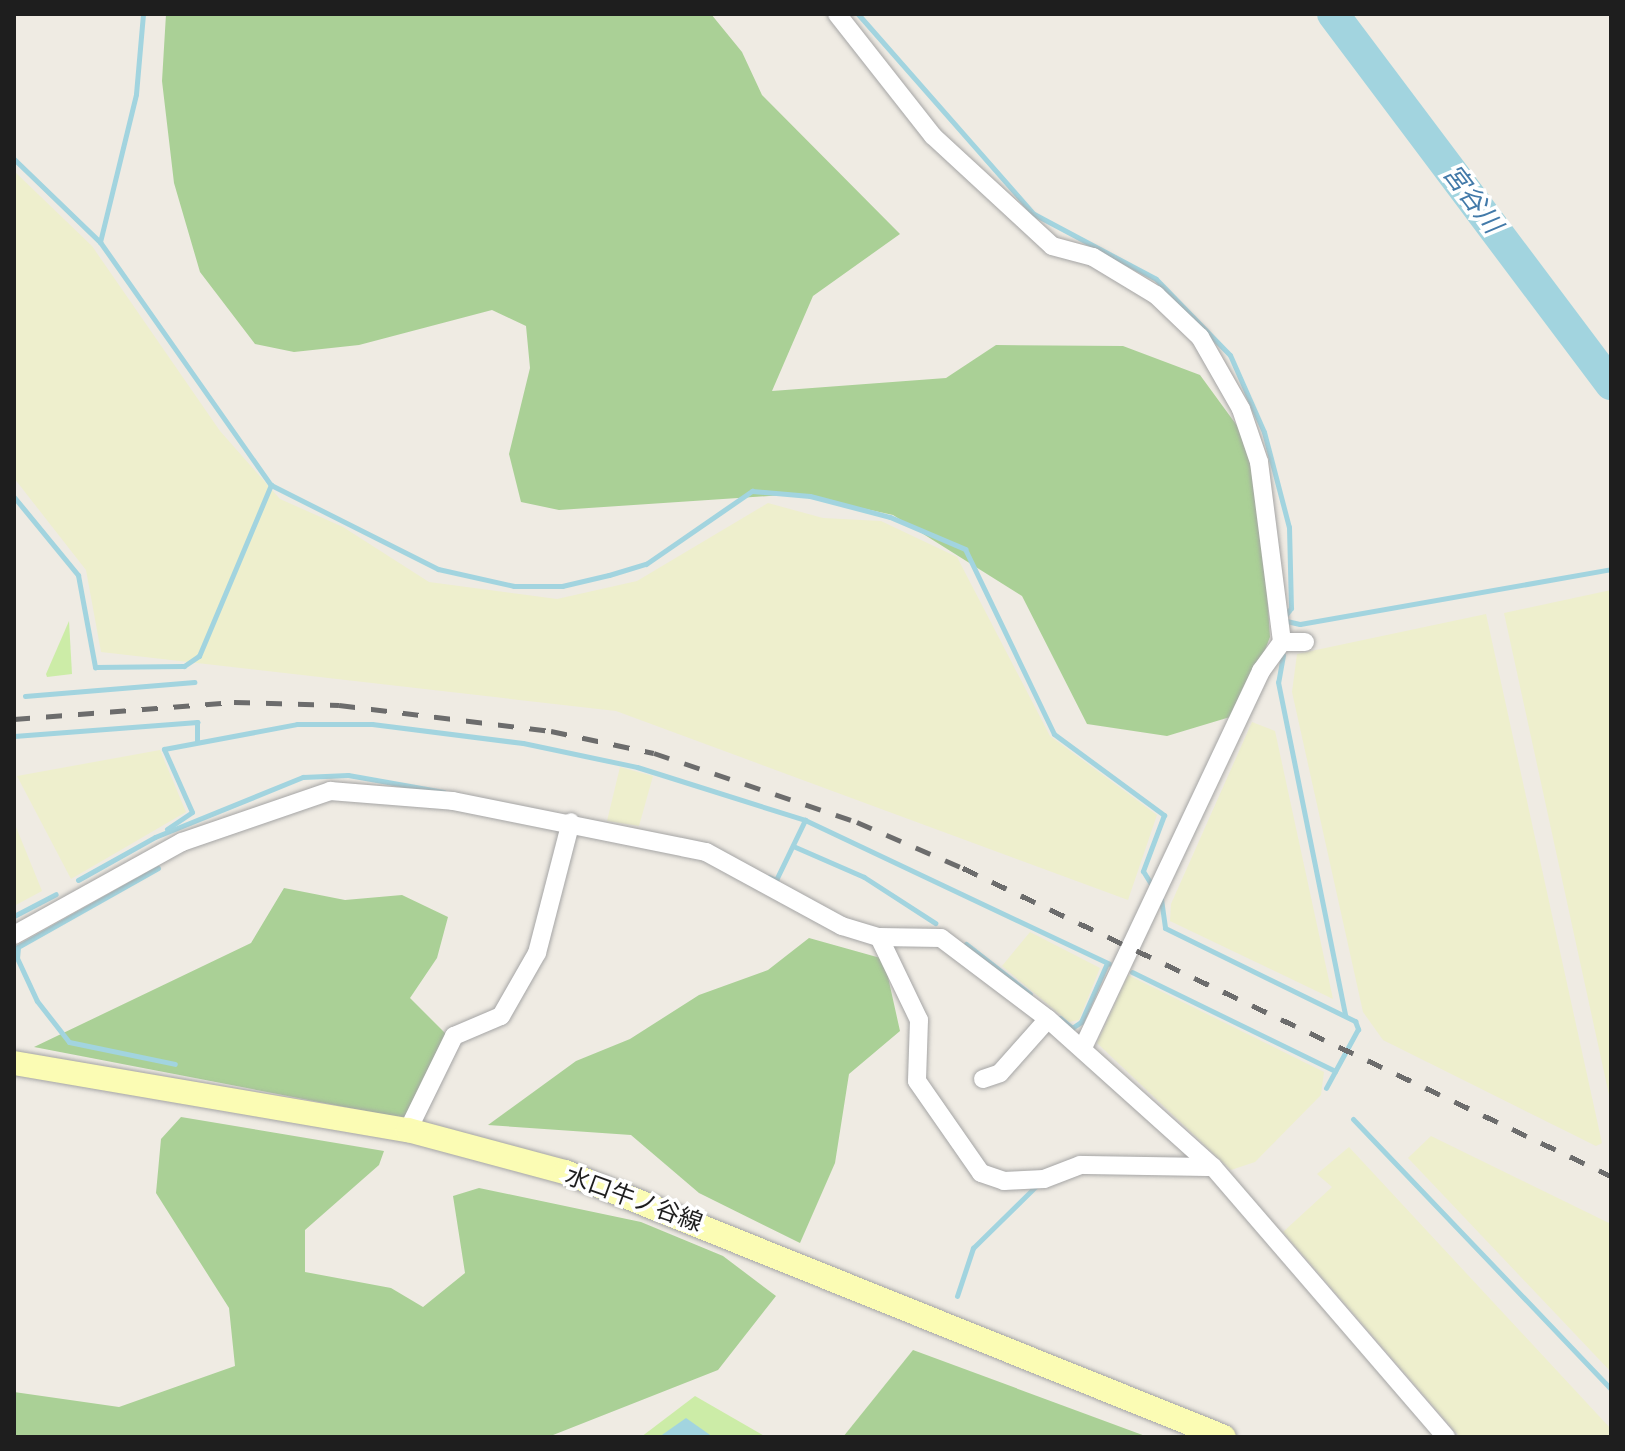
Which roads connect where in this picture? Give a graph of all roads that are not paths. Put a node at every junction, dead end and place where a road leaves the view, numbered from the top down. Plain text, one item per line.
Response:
1 (837, 14) edge
2 (1282, 642) junction
3 (1305, 642) dead end
4 (571, 822) junction
5 (14, 935) edge
6 (879, 937) junction
7 (1048, 1019) junction
8 (1083, 1048) junction
9 (14, 1063) edge
10 (983, 1079) dead end
11 (408, 1130) junction
12 (1213, 1167) junction
13 (1224, 1437) edge
14 (1446, 1437) edge

1 - 2 street
2 - 3 street
2 - 8 street
4 - 5 street
4 - 6 street
4 - 11 street
6 - 7 street
6 - 12 street
7 - 8 street
7 - 10 street
8 - 12 street
9 - 11 main road, 水口牛ノ谷線
11 - 13 main road, 水口牛ノ谷線
12 - 14 street

